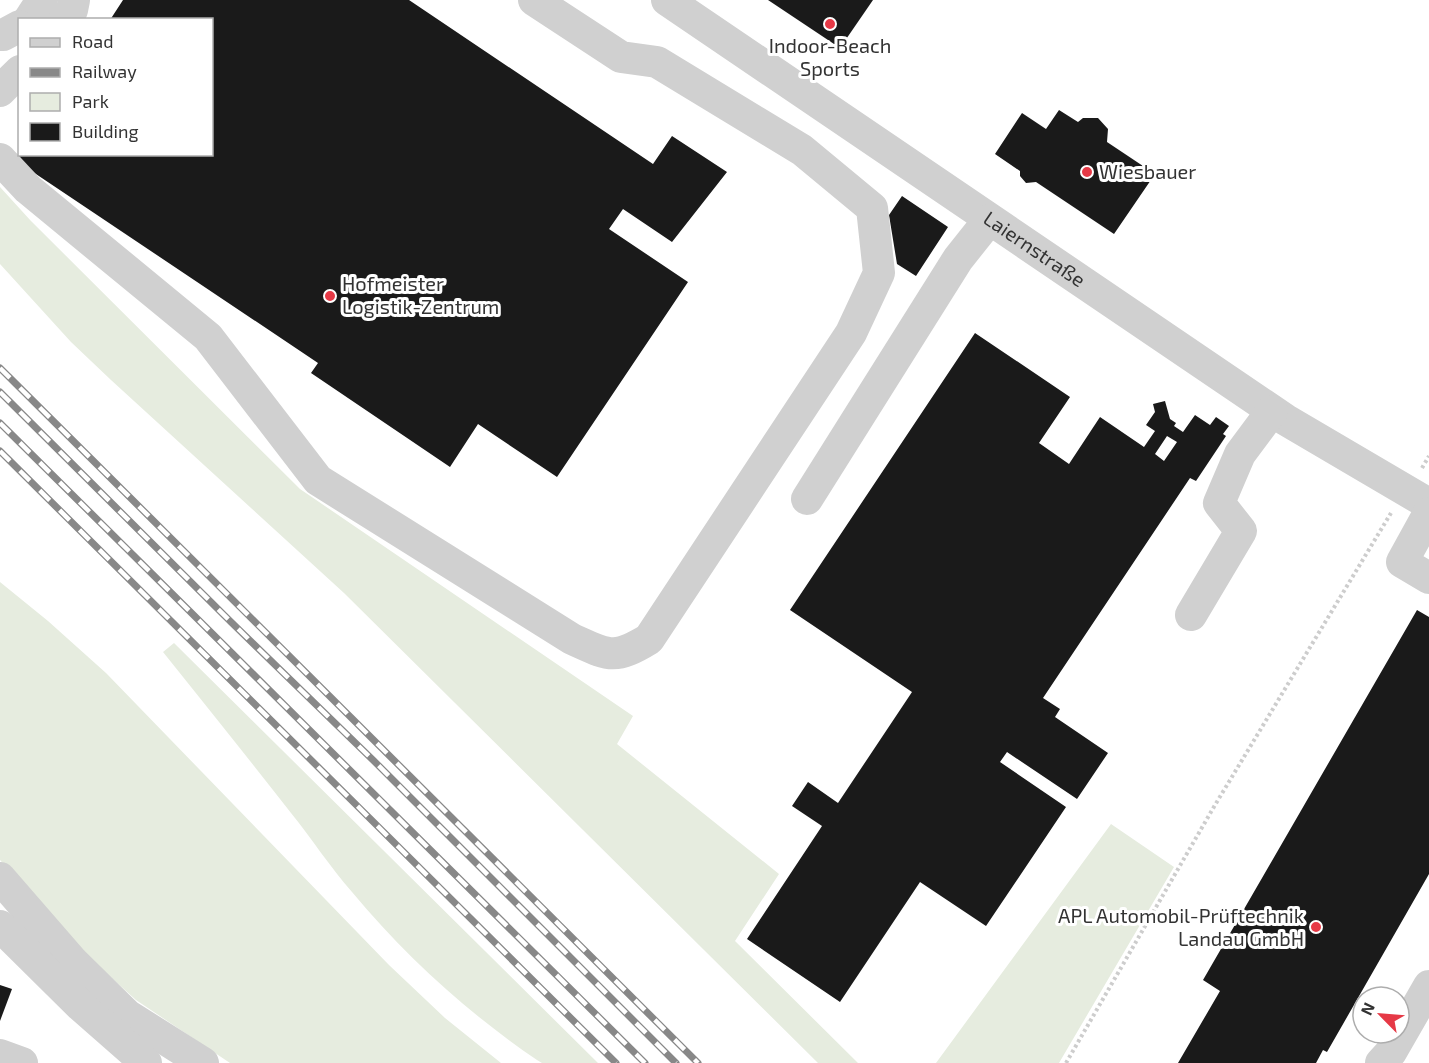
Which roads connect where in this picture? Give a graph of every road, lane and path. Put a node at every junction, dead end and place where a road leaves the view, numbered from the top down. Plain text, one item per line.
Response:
1 (42, 0) edge
2 (74, 0) edge
3 (534, 0) edge
4 (668, 0) edge
5 (30, 18) edge
6 (66, 18) edge
7 (18, 27) edge
8 (0, 35) edge
9 (18, 73) edge
10 (0, 91) edge
11 (0, 159) edge
12 (989, 220) junction
13 (1272, 411) junction
14 (1418, 498) edge
15 (807, 499) dead end
16 (1429, 513) edge
17 (1429, 578) edge
18 (1191, 615) dead end
19 (0, 878) edge
20 (0, 926) edge
21 (1429, 986) edge
22 (0, 1055) edge
23 (1388, 1059) edge
24 (22, 1063) edge
25 (146, 1063) edge
26 (203, 1063) edge
27 (1066, 1063) edge

1 - 5 street
2 - 6 street
3 - 11 street
4 - 12 street, Laiernstraße
7 - 8 street
9 - 10 street
12 - 13 street, Laiernstraße
12 - 15 street
13 - 14 street, Laiernstraße
13 - 18 street
14 - 27 path
16 - 17 street
19 - 26 street
20 - 25 street
21 - 23 street
22 - 24 street

